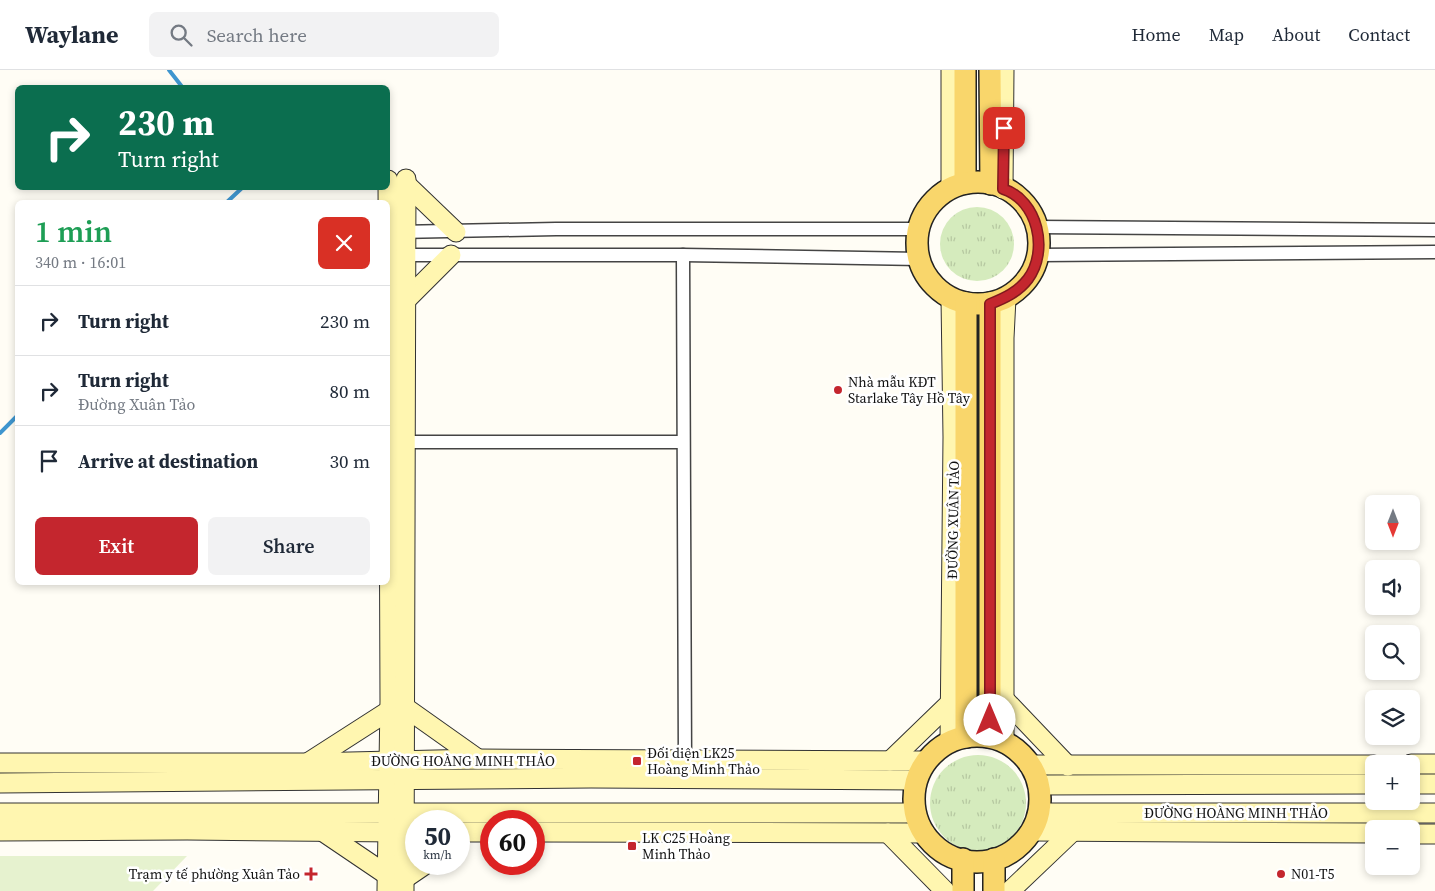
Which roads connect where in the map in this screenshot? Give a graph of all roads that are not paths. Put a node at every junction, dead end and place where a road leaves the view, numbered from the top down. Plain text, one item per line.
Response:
1 (951, 70) edge
2 (965, 70) edge
3 (990, 70) edge
4 (1004, 70) edge
5 (958, 185) junction
6 (997, 186) junction
7 (382, 190) edge
8 (389, 190) edge
9 (374, 200) edge
10 (1037, 227) junction
11 (918, 230) junction
12 (1435, 230) edge
13 (394, 232) edge
14 (456, 232) junction
15 (1435, 252) edge
16 (394, 255) edge
17 (451, 255) junction
18 (683, 255) junction
19 (1038, 255) junction
20 (920, 259) junction
21 (394, 299) edge
22 (959, 301) junction
23 (998, 301) junction
24 (394, 442) edge
25 (682, 442) junction
26 (1004, 699) junction
27 (951, 702) junction
28 (395, 706) junction
29 (958, 739) junction
30 (997, 740) junction
31 (478, 759) junction
32 (397, 761) junction
33 (685, 761) junction
34 (890, 761) junction
35 (926, 761) junction
36 (0, 763) edge
37 (1365, 764) edge
38 (1420, 764) edge
39 (1435, 764) edge
40 (1030, 765) junction
41 (1068, 766) junction
42 (591, 770) junction
43 (307, 772) junction
44 (916, 780) junction
45 (405, 781) junction
46 (0, 783) edge
47 (1365, 784) edge
48 (1420, 784) edge
49 (1435, 784) edge
50 (1038, 785) junction
51 (405, 810) edge
52 (0, 813) edge
53 (405, 813) edge
54 (916, 813) junction
55 (1435, 813) edge
56 (187, 821) junction
57 (1034, 822) junction
58 (475, 827) edge
59 (0, 831) edge
60 (322, 831) junction
61 (1073, 831) junction
62 (405, 832) edge
63 (545, 832) edge
64 (888, 833) junction
65 (925, 833) junction
66 (1365, 833) edge
67 (1420, 834) edge
68 (1435, 834) edge
69 (405, 851) edge
70 (963, 859) junction
71 (994, 859) junction
72 (410, 875) edge
73 (396, 884) edge
74 (945, 891) edge
75 (963, 891) edge
76 (994, 891) edge
77 (1010, 891) edge

1 - 5 main road
2 - 5 main road
3 - 6 main road
4 - 6 main road
5 - 6 main road
5 - 11 main road
6 - 10 main road
7 - 9 main road
8 - 13 main road
10 - 12 street
10 - 19 main road
11 - 14 street
11 - 20 main road
13 - 14 street
13 - 14 main road
13 - 16 main road
15 - 19 street
16 - 17 street
16 - 21 main road
17 - 18 street
17 - 21 main road
18 - 20 street
18 - 25 street
19 - 23 main road
20 - 22 main road
21 - 24 main road
22 - 23 main road
22 - 27 main road, ĐƯỜNG XUÂN TẢO
22 - 29 main road, ĐƯỜNG XUÂN TẢO
23 - 26 main road
23 - 30 main road
24 - 25 street
24 - 28 main road
25 - 33 street
26 - 30 main road
26 - 41 main road
27 - 29 main road, ĐƯỜNG XUÂN TẢO
27 - 34 main road
28 - 31 main road
28 - 32 main road
28 - 43 main road
29 - 30 main road
29 - 35 main road
30 - 40 main road
31 - 32 main road, ĐƯỜNG HOÀNG MINH THẢO
31 - 42 main road, ĐƯỜNG HOÀNG MINH THẢO
32 - 43 main road, ĐƯỜNG HOÀNG MINH THẢO
32 - 45 main road
32 - 73 main road
33 - 34 main road, ĐƯỜNG HOÀNG MINH THẢO
33 - 42 main road, ĐƯỜNG HOÀNG MINH THẢO
34 - 35 main road, ĐƯỜNG HOÀNG MINH THẢO
35 - 44 main road
36 - 43 main road, ĐƯỜNG HOÀNG MINH THẢO
37 - 41 main road
38 - 39 main road
40 - 41 main road
40 - 50 main road
42 - 44 main road, ĐƯỜNG HOÀNG MINH THẢO
42 - 45 main road, ĐƯỜNG HOÀNG MINH THẢO
43 - 45 main road, ĐƯỜNG HOÀNG MINH THẢO
43 - 46 main road, ĐƯỜNG HOÀNG MINH THẢO
44 - 54 main road
45 - 51 main road
47 - 50 main road, ĐƯỜNG HOÀNG MINH THẢO
48 - 49 main road
50 - 57 main road
52 - 56 main road
53 - 56 main road
54 - 58 main road
54 - 65 main road
55 - 57 main road, ĐƯỜNG HOÀNG MINH THẢO
56 - 59 main road
56 - 60 main road
57 - 61 main road, ĐƯỜNG HOÀNG MINH THẢO
57 - 71 main road
60 - 62 main road
60 - 73 main road
61 - 66 main road, ĐƯỜNG HOÀNG MINH THẢO
61 - 77 main road
63 - 64 main road
64 - 65 main road
64 - 74 main road
65 - 70 main road
67 - 68 main road
69 - 73 main road
70 - 71 main road
70 - 75 main road
71 - 76 main road
72 - 73 main road

